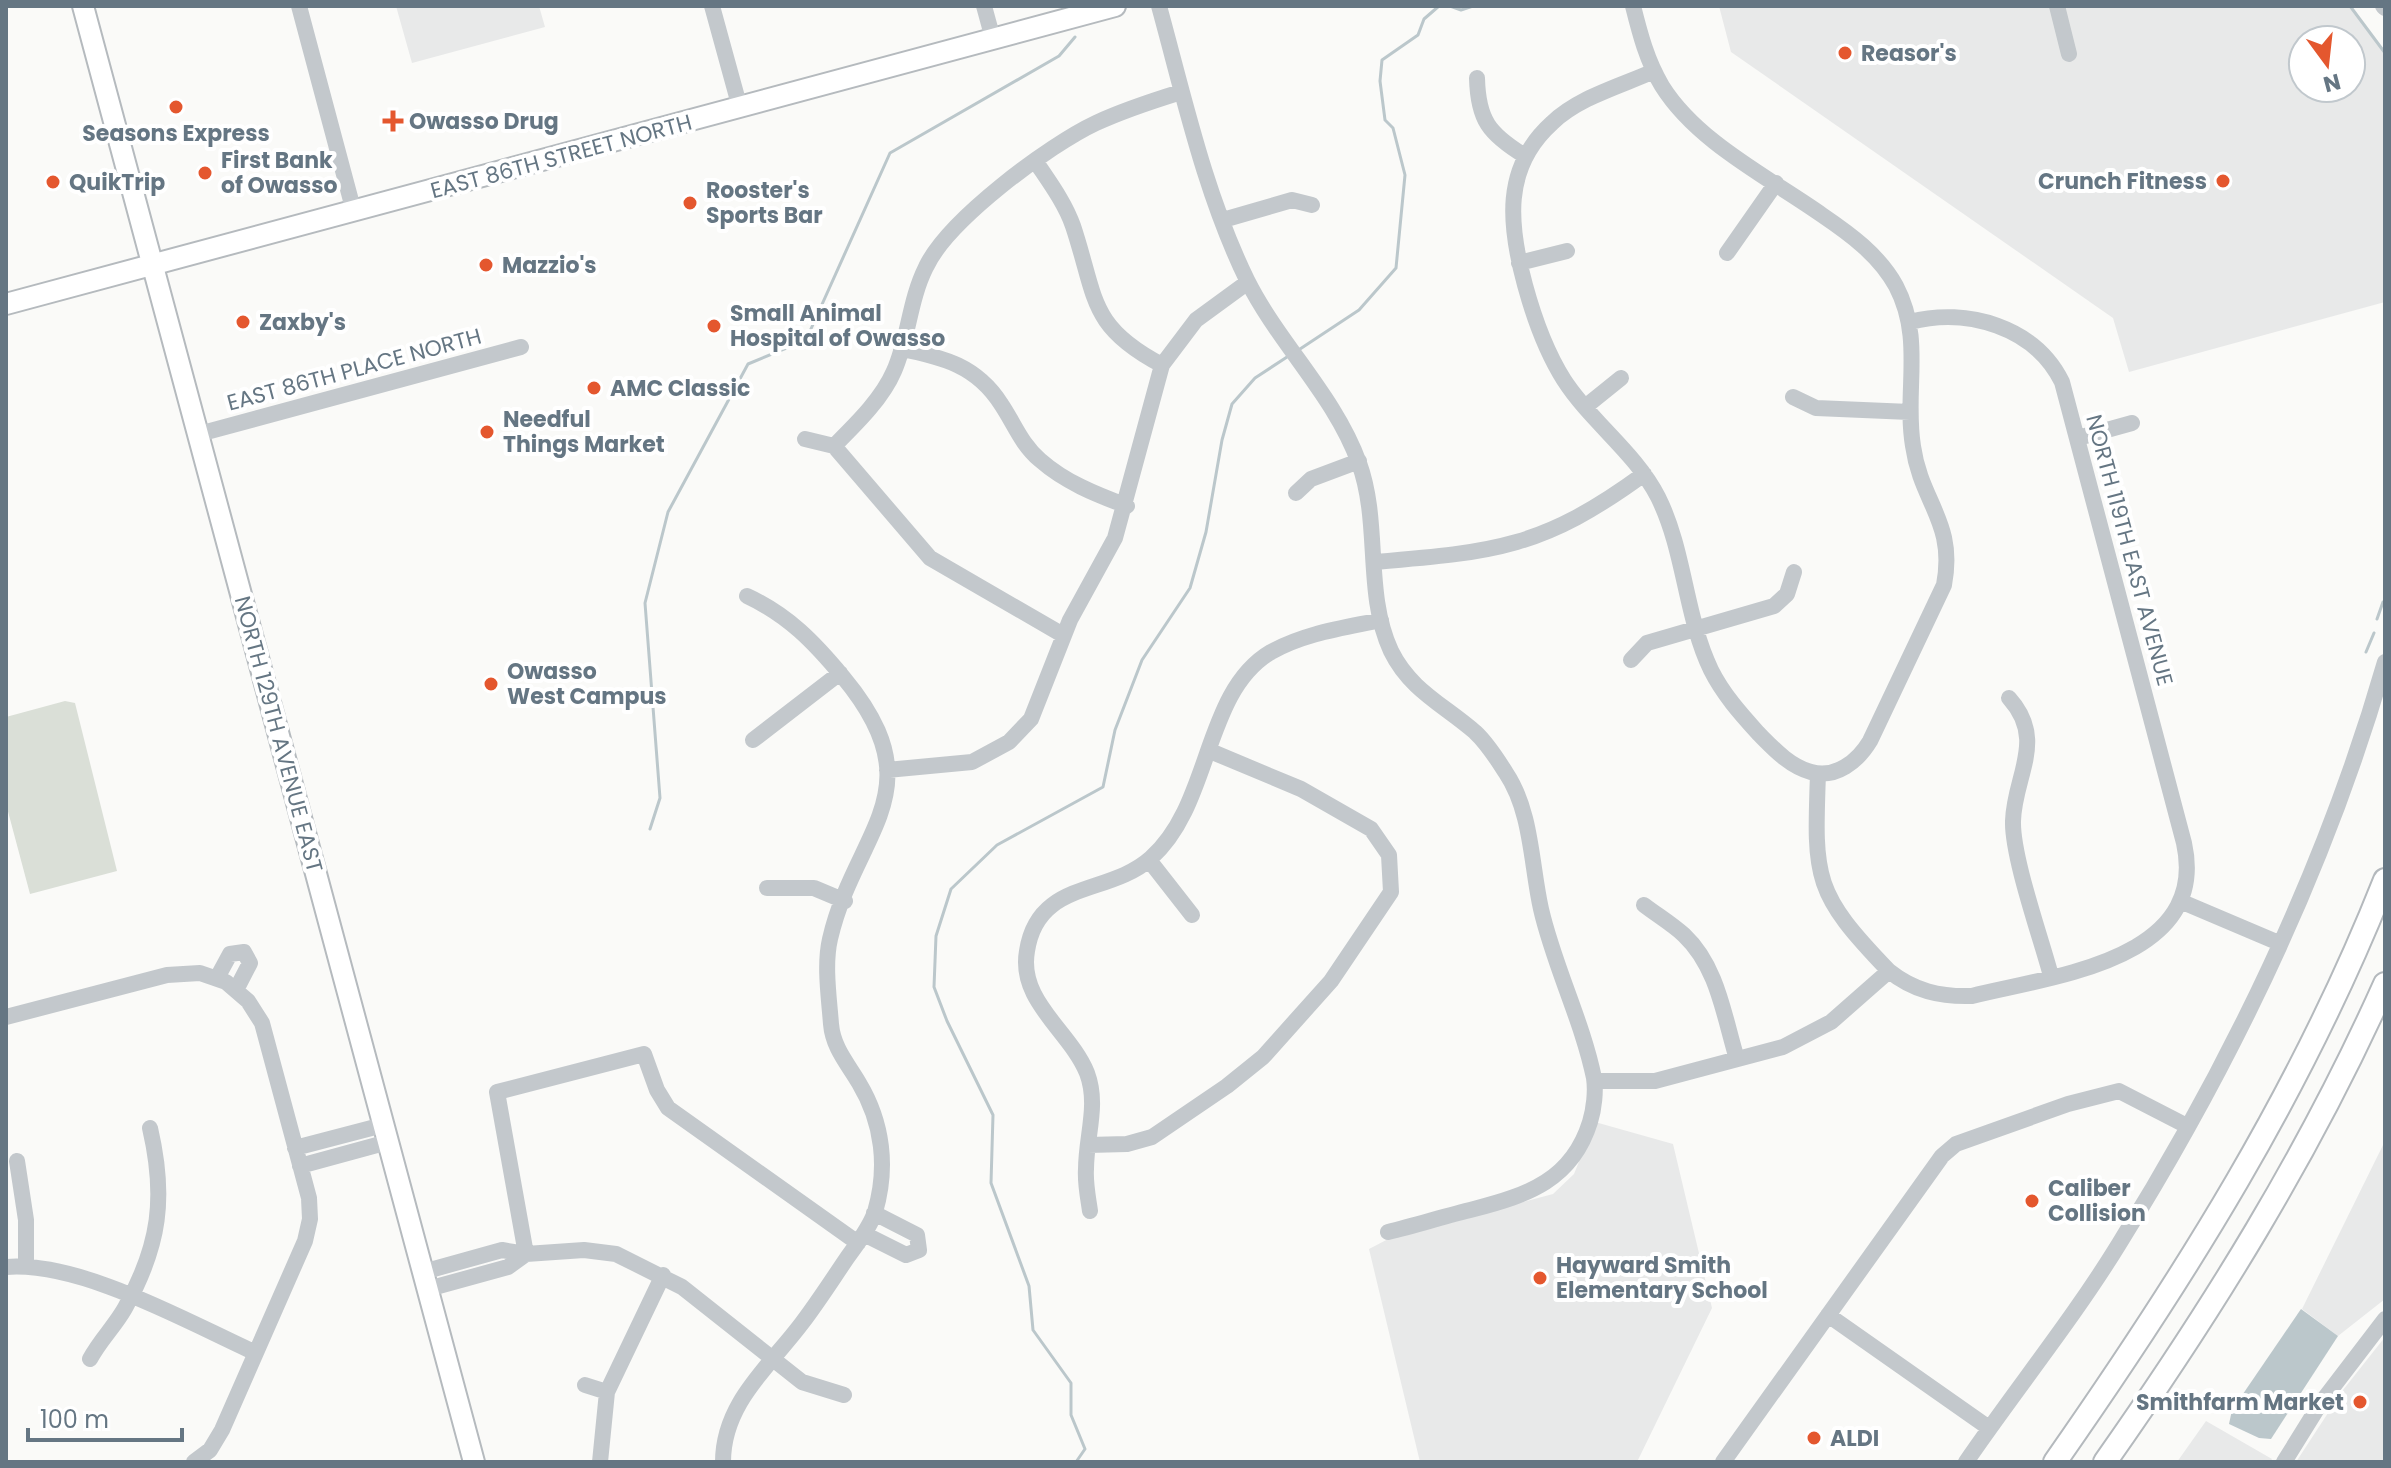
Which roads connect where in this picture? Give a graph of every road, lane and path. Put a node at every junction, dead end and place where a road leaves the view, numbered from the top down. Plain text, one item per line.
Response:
1 (83, 6) edge
2 (299, 6) edge
3 (712, 6) edge
4 (984, 6) edge
5 (1115, 6) edge
6 (1159, 6) edge
7 (1633, 6) edge
8 (2057, 6) edge
9 (993, 39) junction
10 (2069, 54) dead end
11 (1654, 71) junction
12 (1477, 78) dead end
13 (1181, 92) junction
14 (740, 108) junction
15 (1525, 156) junction
16 (1036, 162) junction
17 (1776, 183) junction
18 (1312, 205) dead end
19 (354, 212) junction
20 (1223, 220) junction
21 (1567, 251) dead end
22 (1727, 253) dead end
23 (1519, 263) junction
24 (153, 264) junction
25 (1248, 282) junction
26 (6, 304) edge
27 (1910, 322) junction
28 (521, 347) dead end
29 (901, 349) junction
30 (1162, 365) junction
31 (1621, 378) dead end
32 (1793, 397) dead end
33 (1585, 407) junction
34 (1910, 412) junction
35 (2132, 423) dead end
36 (199, 434) junction
37 (2078, 438) junction
38 (805, 439) dead end
39 (834, 446) junction
40 (1359, 461) junction
41 (1644, 474) junction
42 (1296, 493) dead end
43 (1127, 506) junction
44 (1375, 562) junction
45 (1794, 572) dead end
46 (747, 596) dead end
47 (1381, 620) junction
48 (1697, 629) junction
49 (1063, 635) junction
50 (1631, 660) dead end
51 (2385, 662) edge
52 (840, 673) junction
53 (2009, 698) dead end
54 (753, 740) dead end
55 (1210, 751) junction
56 (887, 770) junction
57 (1818, 774) junction
58 (1149, 860) junction
59 (2385, 880) edge
60 (767, 888) dead end
61 (845, 901) junction
62 (2180, 901) junction
63 (1644, 905) dead end
64 (1192, 915) dead end
65 (2279, 943) junction
66 (1889, 971) junction
67 (2051, 976) junction
68 (2385, 984) edge
69 (6, 1017) edge
70 (1737, 1059) junction
71 (1595, 1081) junction
72 (2187, 1126) junction
73 (150, 1128) dead end
74 (386, 1134) junction
75 (1088, 1145) junction
76 (295, 1148) junction
77 (17, 1161) dead end
78 (300, 1166) junction
79 (1090, 1211) dead end
80 (874, 1213) junction
81 (1388, 1232) dead end
82 (861, 1238) junction
83 (526, 1254) junction
84 (26, 1266) junction
85 (6, 1267) edge
86 (663, 1275) junction
87 (425, 1280) junction
88 (130, 1297) junction
89 (1828, 1315) junction
90 (2385, 1319) edge
91 (254, 1352) junction
92 (90, 1359) dead end
93 (772, 1361) junction
94 (585, 1385) dead end
95 (607, 1392) junction
96 (844, 1395) dead end
97 (1989, 1428) junction
98 (194, 1462) edge
99 (474, 1462) edge
100 (600, 1462) edge
101 (723, 1462) edge
102 (1723, 1462) edge
103 (1966, 1462) edge
104 (2055, 1462) edge
105 (2105, 1462) edge
106 (2284, 1462) edge

1 - 24 main road, NORTH 129TH AVENUE EAST
2 - 19 street
3 - 14 street
4 - 9 street
5 - 9 main road, EAST 86TH STREET NORTH
6 - 13 street
7 - 11 street
8 - 10 street
9 - 14 main road, EAST 86TH STREET NORTH
11 - 15 street
11 - 17 street
12 - 15 street
13 - 16 street
13 - 20 street
14 - 19 main road, EAST 86TH STREET NORTH
15 - 23 street
16 - 29 street
16 - 30 street
17 - 22 street
17 - 27 street
18 - 20 street
19 - 24 main road, EAST 86TH STREET NORTH
20 - 25 street
21 - 23 street
23 - 33 street
24 - 26 main road, EAST 86TH STREET NORTH
24 - 36 main road, NORTH 129TH AVENUE EAST
25 - 30 street
25 - 40 street
27 - 34 street
27 - 37 street, NORTH 119TH EAST AVENUE
28 - 36 street, EAST 86TH PLACE NORTH
29 - 39 street
29 - 43 street
30 - 43 street
31 - 33 street
32 - 34 street
33 - 41 street
34 - 57 street
35 - 37 street
36 - 74 main road, NORTH 129TH AVENUE EAST
37 - 62 street, NORTH 119TH EAST AVENUE
38 - 39 street
39 - 49 street
40 - 42 street
40 - 44 street
41 - 44 street
41 - 48 street
43 - 49 street
44 - 47 street
45 - 48 street
46 - 52 street
47 - 55 street
47 - 71 street
48 - 50 street
48 - 57 street
49 - 56 street
51 - 65 street
52 - 54 street
52 - 56 street
53 - 67 street
55 - 58 street
55 - 75 street
56 - 61 street
57 - 66 street
58 - 64 street
58 - 75 street
59 - 104 highway
60 - 61 street
61 - 80 street
62 - 65 street
62 - 67 street
63 - 70 street
65 - 72 street
66 - 67 street
66 - 70 street
68 - 105 highway
69 - 76 street
70 - 71 street
71 - 81 street
72 - 89 street
72 - 97 street
73 - 88 street
74 - 76 street
74 - 78 street
74 - 87 main road, NORTH 129TH AVENUE EAST
75 - 79 street
76 - 78 street
77 - 84 street
78 - 91 street
80 - 82 street
80 - 82 street
82 - 83 street
82 - 93 street
83 - 86 street
83 - 87 street
84 - 85 street
84 - 88 street
86 - 93 street
86 - 95 street
87 - 99 main road, NORTH 129TH AVENUE EAST
88 - 91 street
88 - 92 street
89 - 97 street
89 - 102 street
90 - 106 street
91 - 98 street
93 - 96 street
93 - 101 street
94 - 95 street
95 - 100 street
97 - 103 street

